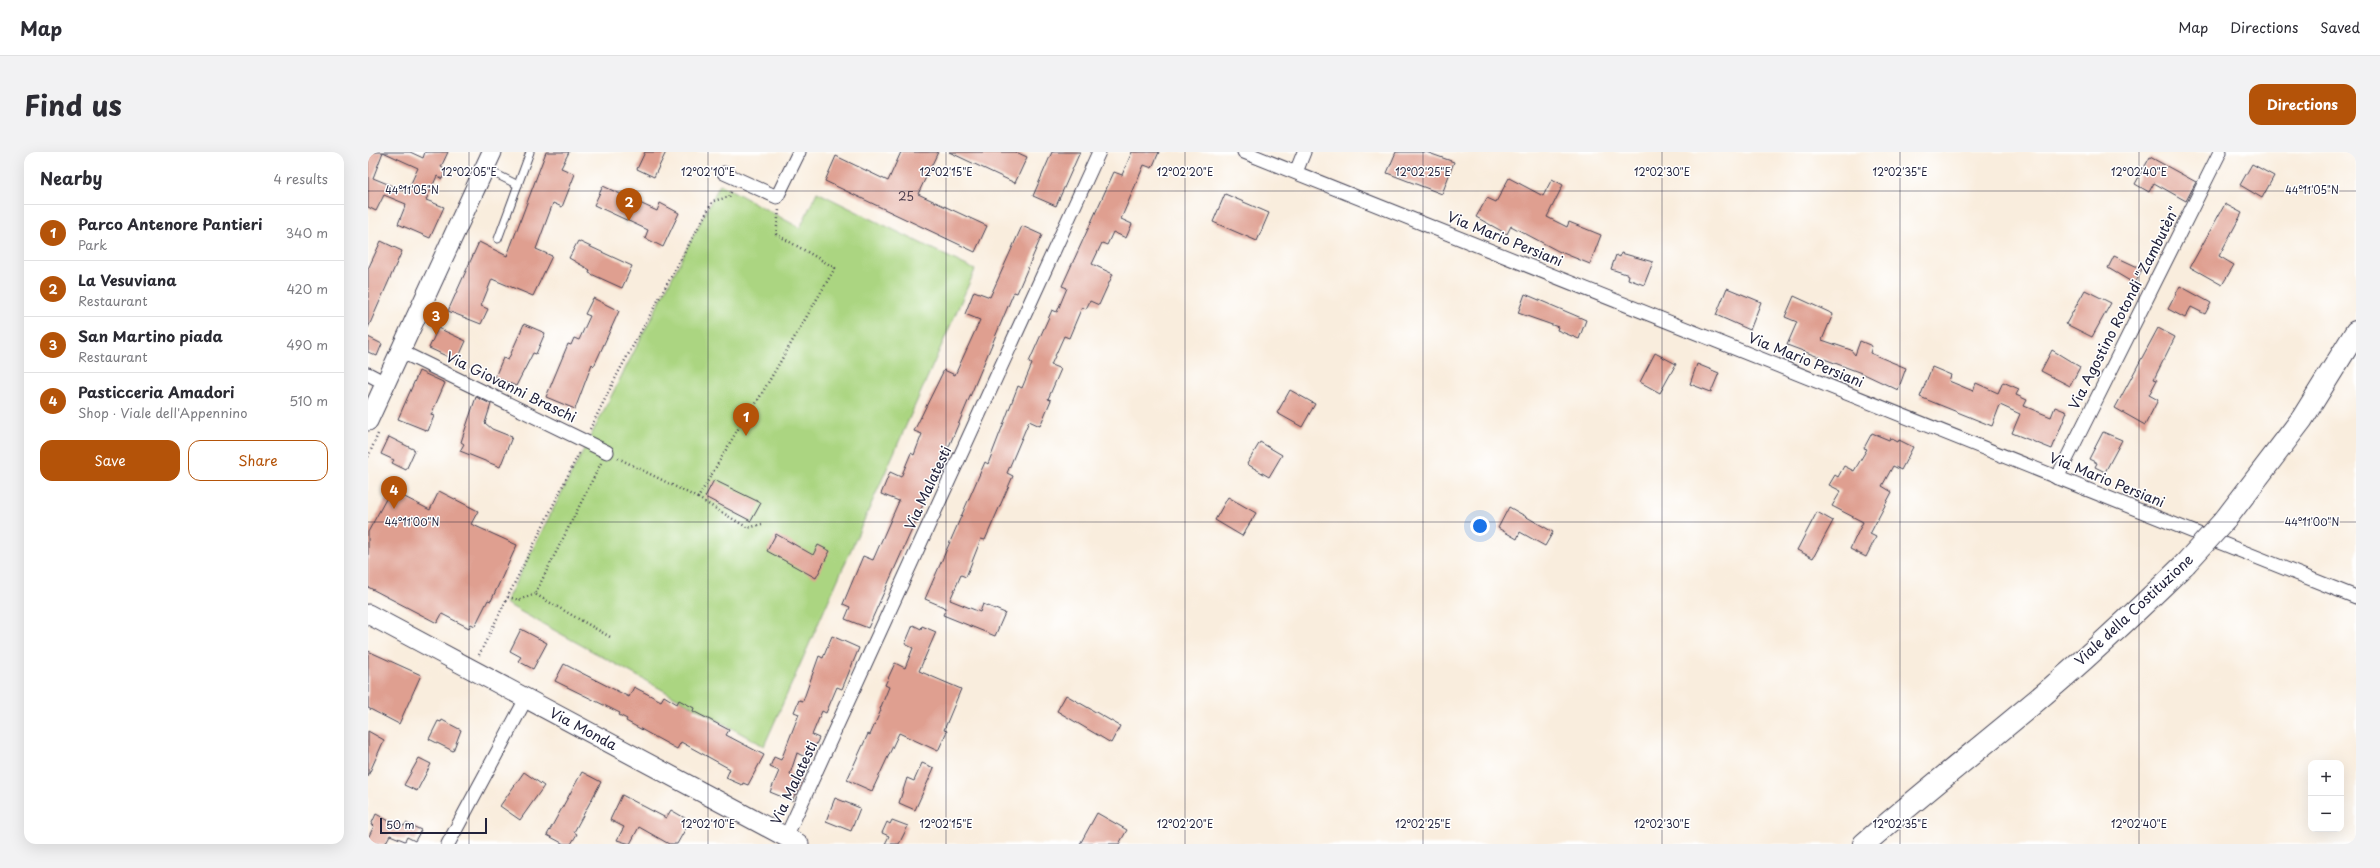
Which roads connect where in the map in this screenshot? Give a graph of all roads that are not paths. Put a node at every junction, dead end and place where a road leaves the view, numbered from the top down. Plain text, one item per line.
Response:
1 (530, 152) edge
2 (799, 152) edge
3 (1099, 152) edge
4 (1244, 152) edge
5 (1304, 152) edge
6 (2220, 152) edge
7 (488, 160) edge
8 (1296, 172) junction
9 (724, 173) dead end
10 (518, 185) junction
11 (498, 239) dead end
12 (2356, 332) edge
13 (400, 351) junction
14 (368, 374) edge
15 (385, 383) junction
16 (368, 421) edge
17 (607, 452) road end
18 (2057, 478) junction
19 (2356, 597) edge
20 (368, 614) edge
21 (527, 697) junction
22 (793, 840) edge
23 (448, 844) edge
24 (1864, 844) edge

1 - 10 lane
2 - 9 street
3 - 22 street, Via Malatesti
4 - 8 street, Via Mario Persiani
5 - 8 street
6 - 18 street, Via Agostino Rotondi "Zambutèn"
7 - 10 lane
7 - 13 main road
8 - 18 street, Via Mario Persiani
10 - 11 lane
12 - 24 highway, Viale della Costituzione, bridge
13 - 15 main road
13 - 17 street, Via Giovanni Braschi
14 - 15 street
15 - 16 main road
18 - 19 street, Via Mario Persiani
20 - 21 main road, Via Monda
21 - 22 main road, Via Monda
21 - 23 street

